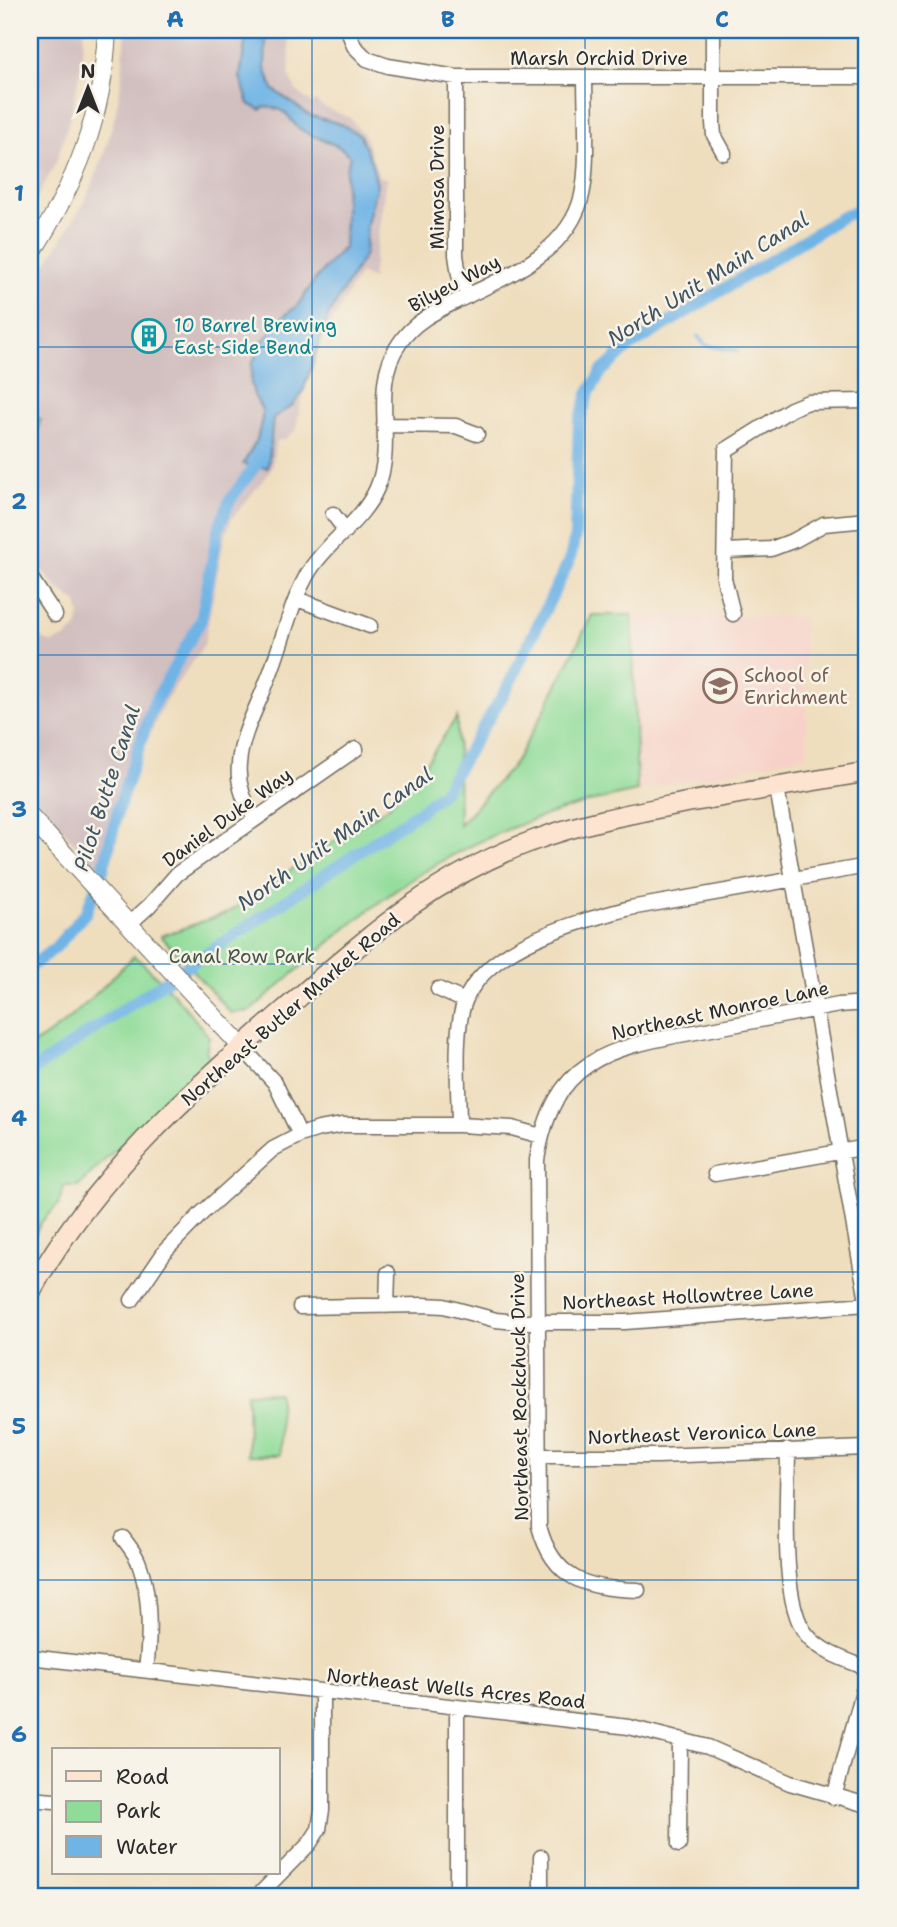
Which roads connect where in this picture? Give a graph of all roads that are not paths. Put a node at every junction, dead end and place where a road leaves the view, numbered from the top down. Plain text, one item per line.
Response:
1 (107, 30) edge
2 (348, 30) edge
3 (713, 30) edge
4 (456, 77) junction
5 (713, 77) junction
6 (867, 77) edge
7 (585, 78) junction
8 (724, 153) dead end
9 (30, 253) edge
10 (468, 296) junction
11 (867, 401) edge
12 (384, 425) junction
13 (477, 434) dead end
14 (333, 514) dead end
15 (867, 520) edge
16 (346, 531) junction
17 (725, 551) junction
18 (30, 577) edge
19 (297, 599) junction
20 (733, 614) dead end
21 (55, 615) dead end
22 (370, 626) dead end
23 (356, 749) dead end
24 (867, 772) edge
25 (777, 788) junction
26 (30, 817) edge
27 (255, 818) junction
28 (867, 866) edge
29 (793, 880) junction
30 (123, 918) junction
31 (439, 989) dead end
32 (465, 1001) junction
33 (867, 1003) edge
34 (816, 1009) junction
35 (242, 1047) junction
36 (459, 1125) junction
37 (300, 1135) junction
38 (541, 1136) junction
39 (867, 1147) edge
40 (840, 1151) junction
41 (715, 1174) dead end
42 (388, 1273) dead end
43 (30, 1293) edge
44 (132, 1300) dead end
45 (867, 1302) edge
46 (387, 1306) junction
47 (300, 1307) dead end
48 (537, 1323) junction
49 (867, 1448) edge
50 (789, 1450) junction
51 (538, 1456) junction
52 (123, 1538) dead end
53 (638, 1590) dead end
54 (30, 1657) edge
55 (867, 1668) edge
56 (146, 1670) junction
57 (867, 1677) edge
58 (322, 1692) junction
59 (457, 1708) junction
60 (680, 1739) junction
61 (834, 1797) junction
62 (30, 1799) edge
63 (52, 1801) edge
64 (867, 1805) edge
65 (679, 1845) dead end
66 (541, 1857) dead end
67 (280, 1874) edge
68 (280, 1874) edge
69 (257, 1897) edge
70 (457, 1897) edge
71 (541, 1897) edge

1 - 9 street
2 - 4 street, Marsh Orchid Drive
3 - 5 street
4 - 7 street, Marsh Orchid Drive
4 - 10 street, Mimosa Drive
5 - 6 street, Marsh Orchid Drive
5 - 7 street, Marsh Orchid Drive
5 - 8 street
7 - 10 street, Bilyeu Way
10 - 12 street, Bilyeu Way
11 - 17 street
12 - 13 street
12 - 16 street, Bilyeu Way
14 - 16 street
15 - 17 street
16 - 19 street, Bilyeu Way
17 - 20 street
18 - 21 street
19 - 22 street
19 - 27 street, Bilyeu Way
23 - 27 street, Daniel Duke Way
24 - 25 main road, Northeast Butler Market Road
25 - 29 street
25 - 35 main road, Northeast Butler Market Road
26 - 30 street
27 - 30 street, Daniel Duke Way
28 - 29 street
29 - 32 street
29 - 34 street
30 - 35 street
31 - 32 street
32 - 36 street
33 - 34 street, Northeast Monroe Lane
34 - 38 street, Northeast Monroe Lane
34 - 40 street
35 - 37 street
35 - 43 main road, Northeast Butler Market Road
36 - 37 street
36 - 38 street
37 - 44 street
38 - 48 street, Northeast Rockchuck Drive
39 - 40 street
40 - 41 street
40 - 45 street
42 - 46 street
45 - 48 street, Northeast Hollowtree Lane
46 - 47 street, Northeast Hollowtree Lane
46 - 48 street, Northeast Hollowtree Lane
48 - 51 street, Northeast Rockchuck Drive
49 - 50 street, Northeast Veronica Lane
50 - 51 street, Northeast Veronica Lane
50 - 55 street
51 - 53 street, Northeast Rockchuck Drive
52 - 56 street
54 - 56 street, Northeast Wells Acres Road
56 - 58 street, Northeast Wells Acres Road
57 - 61 street
58 - 59 street, Northeast Wells Acres Road
58 - 68 street
59 - 60 street, Northeast Wells Acres Road
59 - 70 street
60 - 61 street, Northeast Wells Acres Road
60 - 65 street
61 - 64 street, Northeast Wells Acres Road
62 - 63 street
66 - 71 street
67 - 69 street

